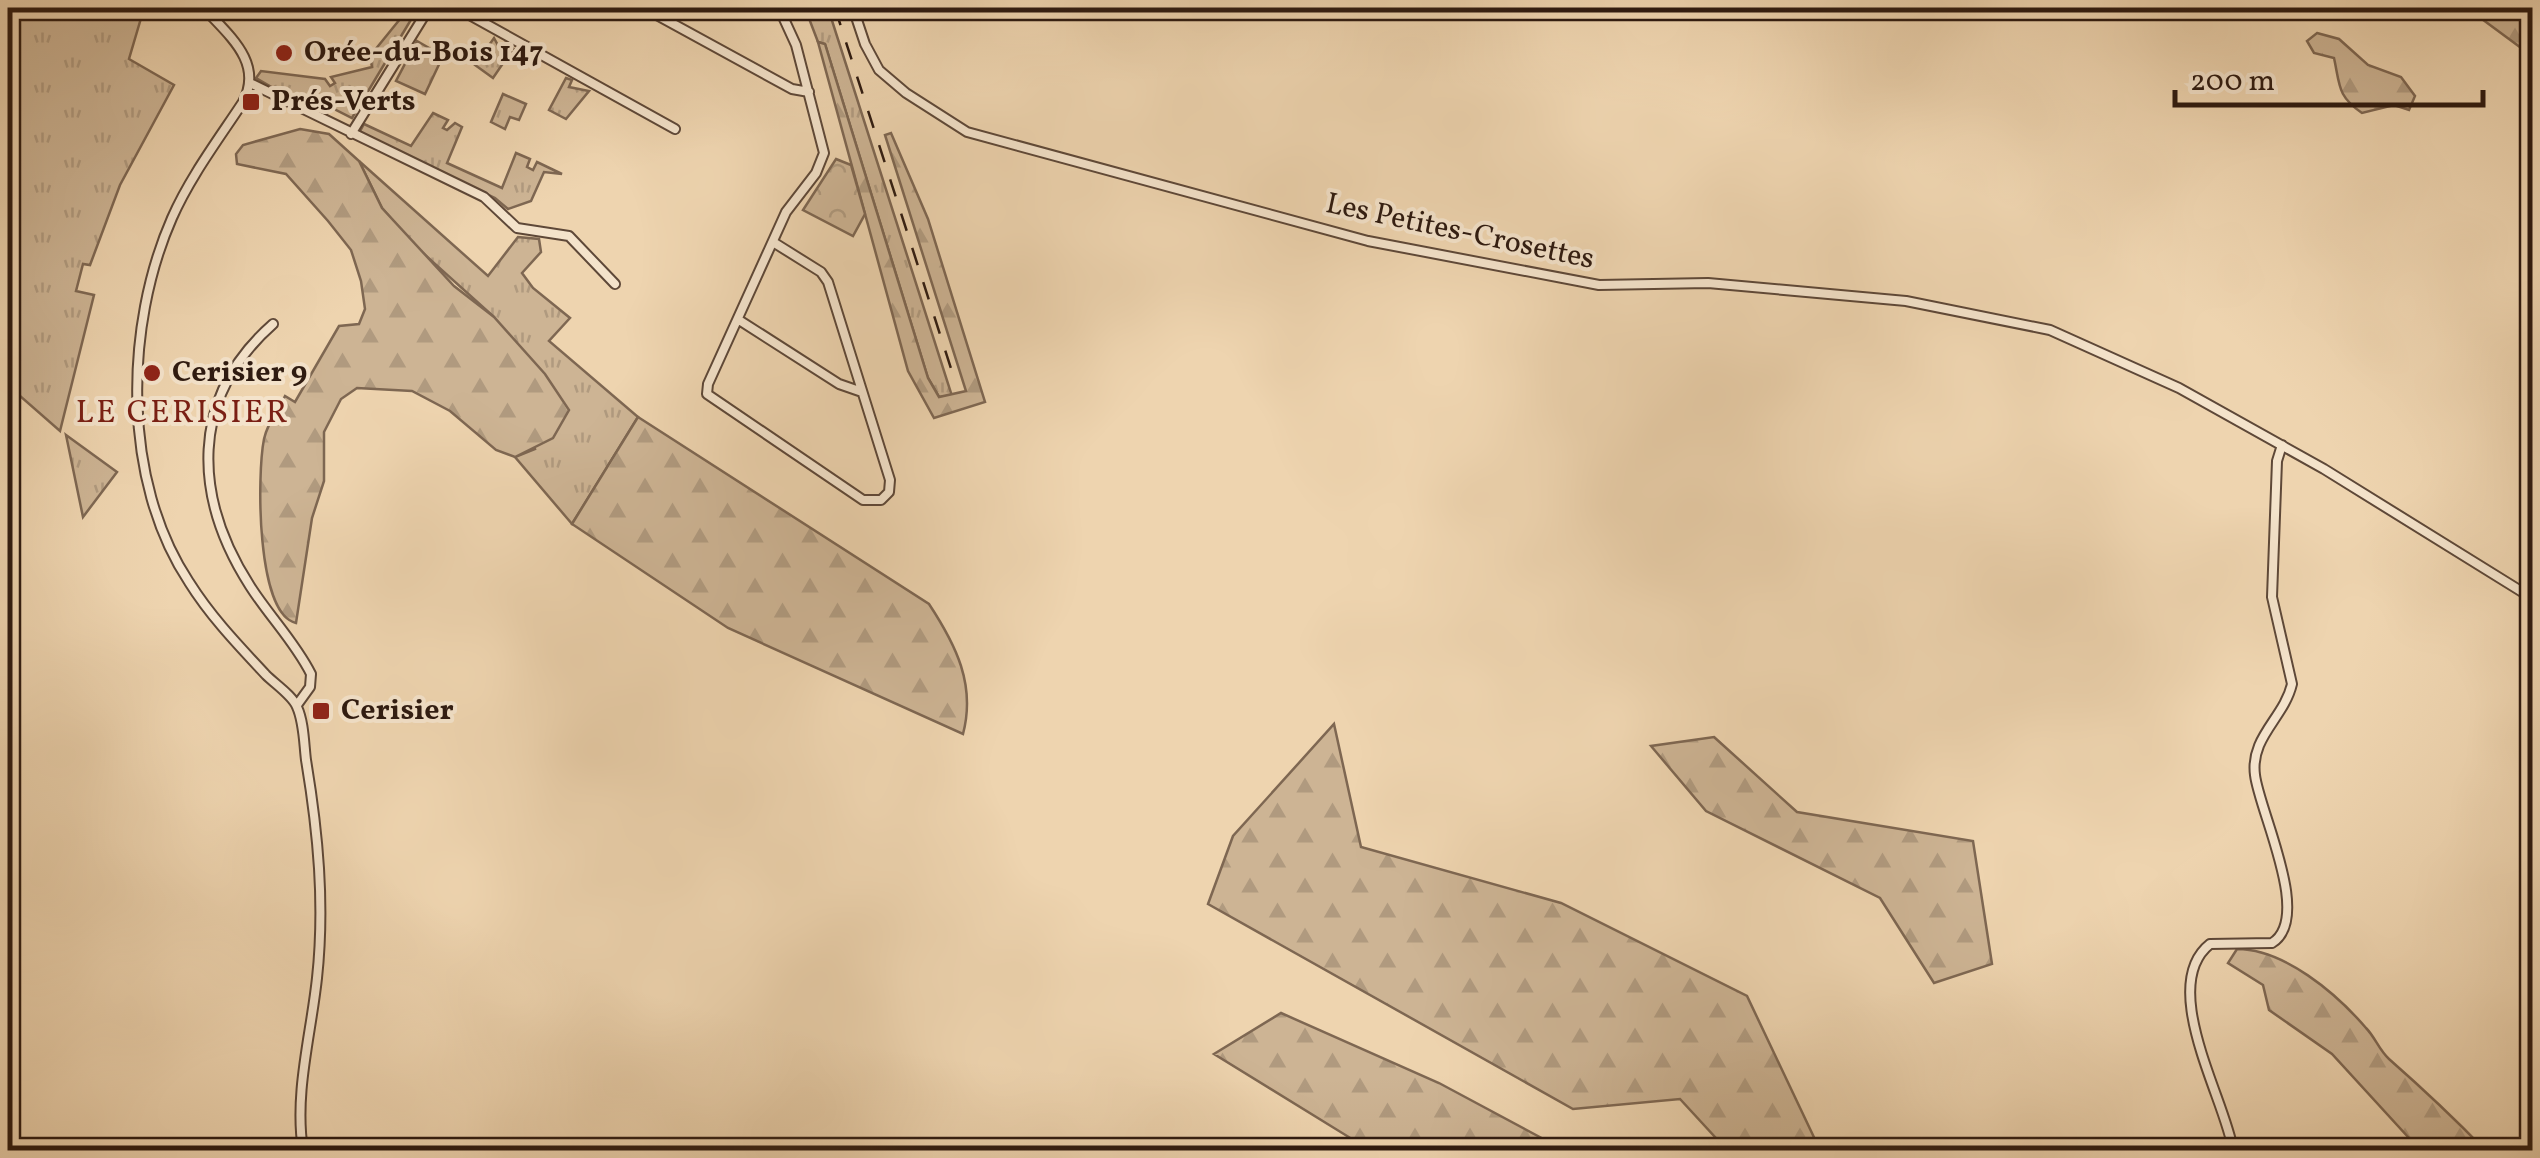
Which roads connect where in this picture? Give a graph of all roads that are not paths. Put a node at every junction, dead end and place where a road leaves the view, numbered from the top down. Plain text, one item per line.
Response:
1 (204, 8) edge
2 (428, 8) edge
3 (457, 8) edge
4 (644, 8) edge
5 (779, 8) edge
6 (853, 8) edge
7 (250, 83) junction
8 (809, 92) junction
9 (675, 129) dead end
10 (352, 134) junction
11 (773, 242) junction
12 (615, 284) dead end
13 (740, 320) junction
14 (273, 324) dead end
15 (862, 392) junction
16 (2282, 445) junction
17 (2532, 598) edge
18 (297, 705) junction
19 (303, 1150) edge
20 (2233, 1150) edge

1 - 7 street
2 - 10 street
3 - 9 street
4 - 8 street
5 - 8 street
6 - 16 street, Les Petites-Crosettes
7 - 10 street
7 - 18 street
8 - 11 street
10 - 12 street
11 - 13 street
11 - 15 street
13 - 15 street
13 - 15 street
14 - 18 street
16 - 17 street, Les Petites-Crosettes
16 - 20 street
18 - 19 street

